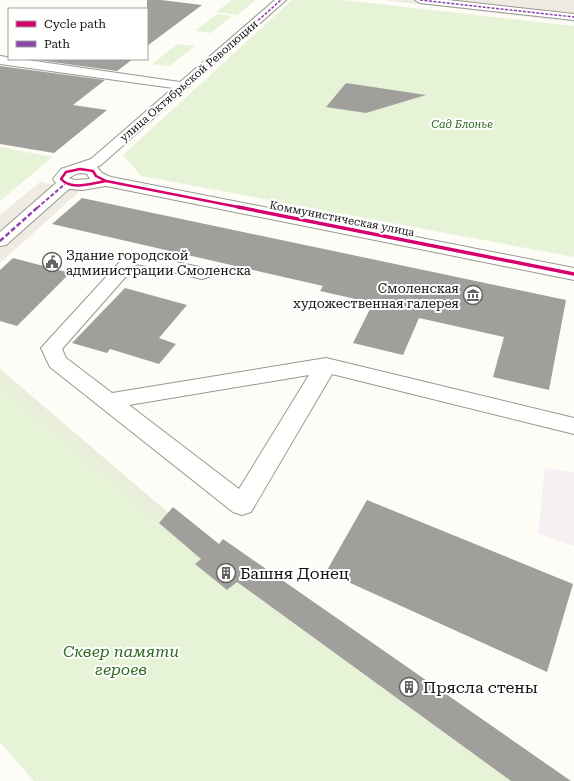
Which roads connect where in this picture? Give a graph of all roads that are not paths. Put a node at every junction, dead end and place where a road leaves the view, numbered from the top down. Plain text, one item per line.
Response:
1 (282, 0) edge
2 (420, 0) edge
3 (574, 18) edge
4 (0, 60) edge
5 (184, 86) junction
6 (94, 171) junction
7 (65, 184) junction
8 (0, 241) edge
9 (202, 273) dead end
10 (574, 274) edge
11 (326, 365) junction
12 (108, 401) junction
13 (574, 426) edge

1 - 5 street, улица Октябрьской Революции
2 - 3 street
4 - 5 street
5 - 6 street, улица Октябрьской Революции
6 - 7 street
6 - 7 street
6 - 10 street, Коммунистическая улица
7 - 8 street
9 - 12 street
11 - 12 street
11 - 12 street
11 - 13 street

